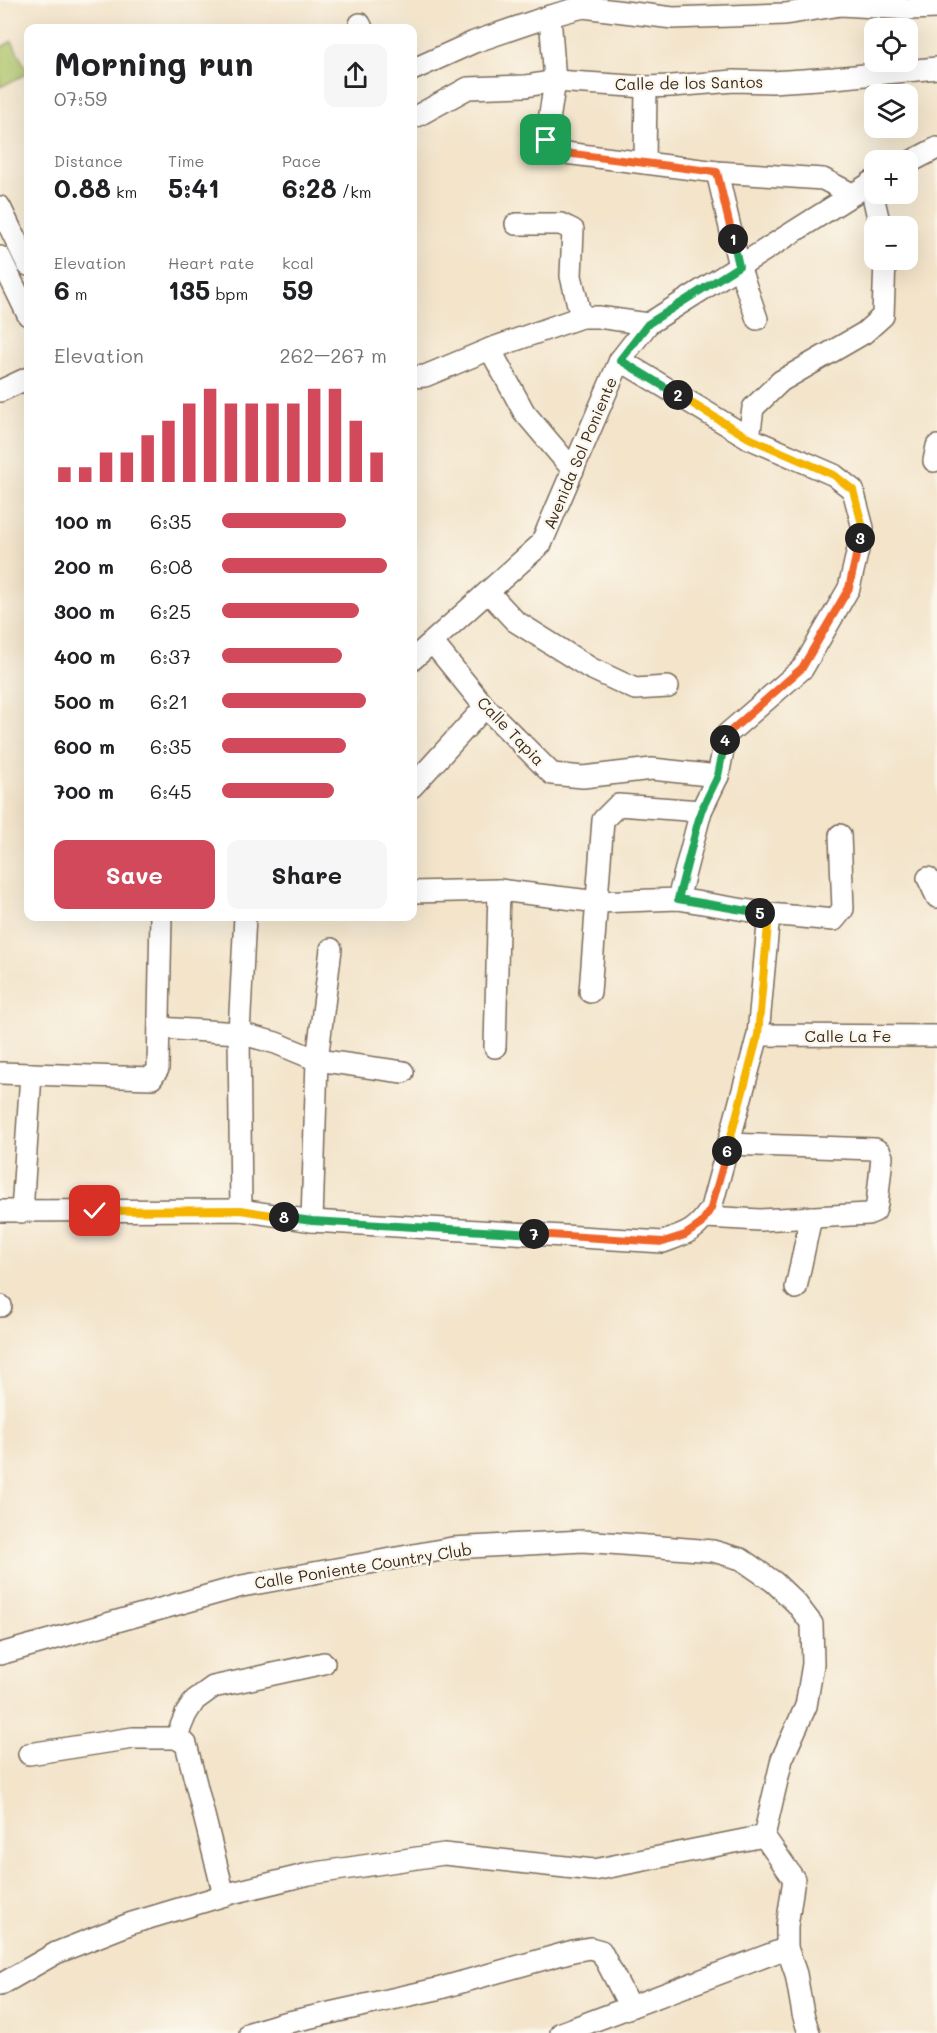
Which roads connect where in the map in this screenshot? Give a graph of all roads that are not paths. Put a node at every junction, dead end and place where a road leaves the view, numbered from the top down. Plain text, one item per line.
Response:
1 (937, 8) edge
2 (550, 16) junction
3 (417, 68) edge
4 (937, 68) edge
5 (555, 81) junction
6 (646, 87) junction
7 (417, 116) edge
8 (937, 148) edge
9 (918, 158) edge
10 (645, 163) junction
11 (717, 172) junction
12 (864, 187) edge
13 (852, 194) junction
14 (0, 207) edge
15 (516, 224) dead end
16 (0, 257) edge
17 (24, 257) edge
18 (739, 266) junction
19 (885, 270) edge
20 (24, 307) edge
21 (581, 317) junction
22 (757, 319) dead end
23 (648, 324) junction
24 (490, 350) junction
25 (620, 360) junction
26 (417, 376) edge
27 (24, 380) edge
28 (0, 391) edge
29 (749, 438) junction
30 (573, 470) junction
31 (488, 592) junction
32 (433, 642) junction
33 (417, 656) edge
34 (668, 687) dead end
35 (485, 707) junction
36 (718, 776) junction
37 (417, 782) edge
38 (701, 811) junction
39 (840, 835) dead end
40 (928, 878) dead end
41 (499, 890) junction
42 (417, 892) edge
43 (937, 897) edge
44 (678, 899) junction
45 (598, 902) junction
46 (769, 914) junction
47 (161, 921) edge
48 (245, 921) edge
49 (331, 949) dead end
50 (590, 992) dead end
51 (159, 1028) junction
52 (239, 1033) junction
53 (758, 1035) junction
54 (937, 1036) edge
55 (495, 1047) dead end
56 (317, 1060) junction
57 (403, 1072) dead end
58 (0, 1073) edge
59 (30, 1074) junction
60 (728, 1144) junction
61 (241, 1210) junction
62 (0, 1211) edge
63 (22, 1212) junction
64 (706, 1217) junction
65 (811, 1217) junction
66 (312, 1221) junction
67 (796, 1288) dead end
68 (0, 1654) edge
69 (324, 1663) dead end
70 (176, 1738) junction
71 (30, 1754) dead end
72 (764, 1836) junction
73 (224, 1895) junction
74 (787, 1948) junction
75 (0, 1985) edge
76 (630, 2007) junction
77 (250, 2033) edge
78 (561, 2033) edge
79 (809, 2033) edge

1 - 2 street
2 - 3 street
2 - 5 street
4 - 6 street, Calle de los Santos
5 - 6 street, Calle de los Santos
5 - 7 street, Calle de los Santos
5 - 10 street
6 - 10 street
8 - 9 street
10 - 11 street
11 - 13 street
11 - 18 street
12 - 13 street, Avenida Sol Poniente
13 - 18 street, Avenida Sol Poniente
14 - 17 street
15 - 21 street
16 - 20 street
18 - 22 street
18 - 23 street, Avenida Sol Poniente
19 - 29 street
21 - 23 street
21 - 24 street
23 - 25 street, Avenida Sol Poniente
24 - 26 street
24 - 30 street
25 - 29 street
25 - 30 street, Avenida Sol Poniente
27 - 28 street
29 - 36 street
30 - 31 street, Avenida Sol Poniente
31 - 32 street, Avenida Sol Poniente
31 - 34 street
32 - 33 street, Avenida Sol Poniente
32 - 35 street, Calle Tapia
35 - 36 street, Calle Tapia
35 - 37 street
36 - 38 street
38 - 44 street
38 - 45 street
39 - 46 street
40 - 43 street
41 - 42 street
41 - 45 street
41 - 55 street
44 - 45 street
44 - 46 street
45 - 50 street
46 - 53 street
47 - 51 street
48 - 52 street
49 - 56 street
51 - 52 street
51 - 59 street
52 - 56 street
52 - 61 street
53 - 54 street, Calle La Fe
53 - 60 street
56 - 57 street
56 - 66 street
58 - 59 street
59 - 63 street
60 - 64 street
60 - 65 street
61 - 63 street
61 - 66 street
62 - 63 street
64 - 65 street
64 - 66 street
65 - 67 street
68 - 72 street, Calle Poniente Country Club
69 - 70 street
70 - 71 street
70 - 73 street
72 - 73 street
72 - 74 street
73 - 75 street
74 - 76 street
74 - 79 street
76 - 77 street
76 - 78 street

